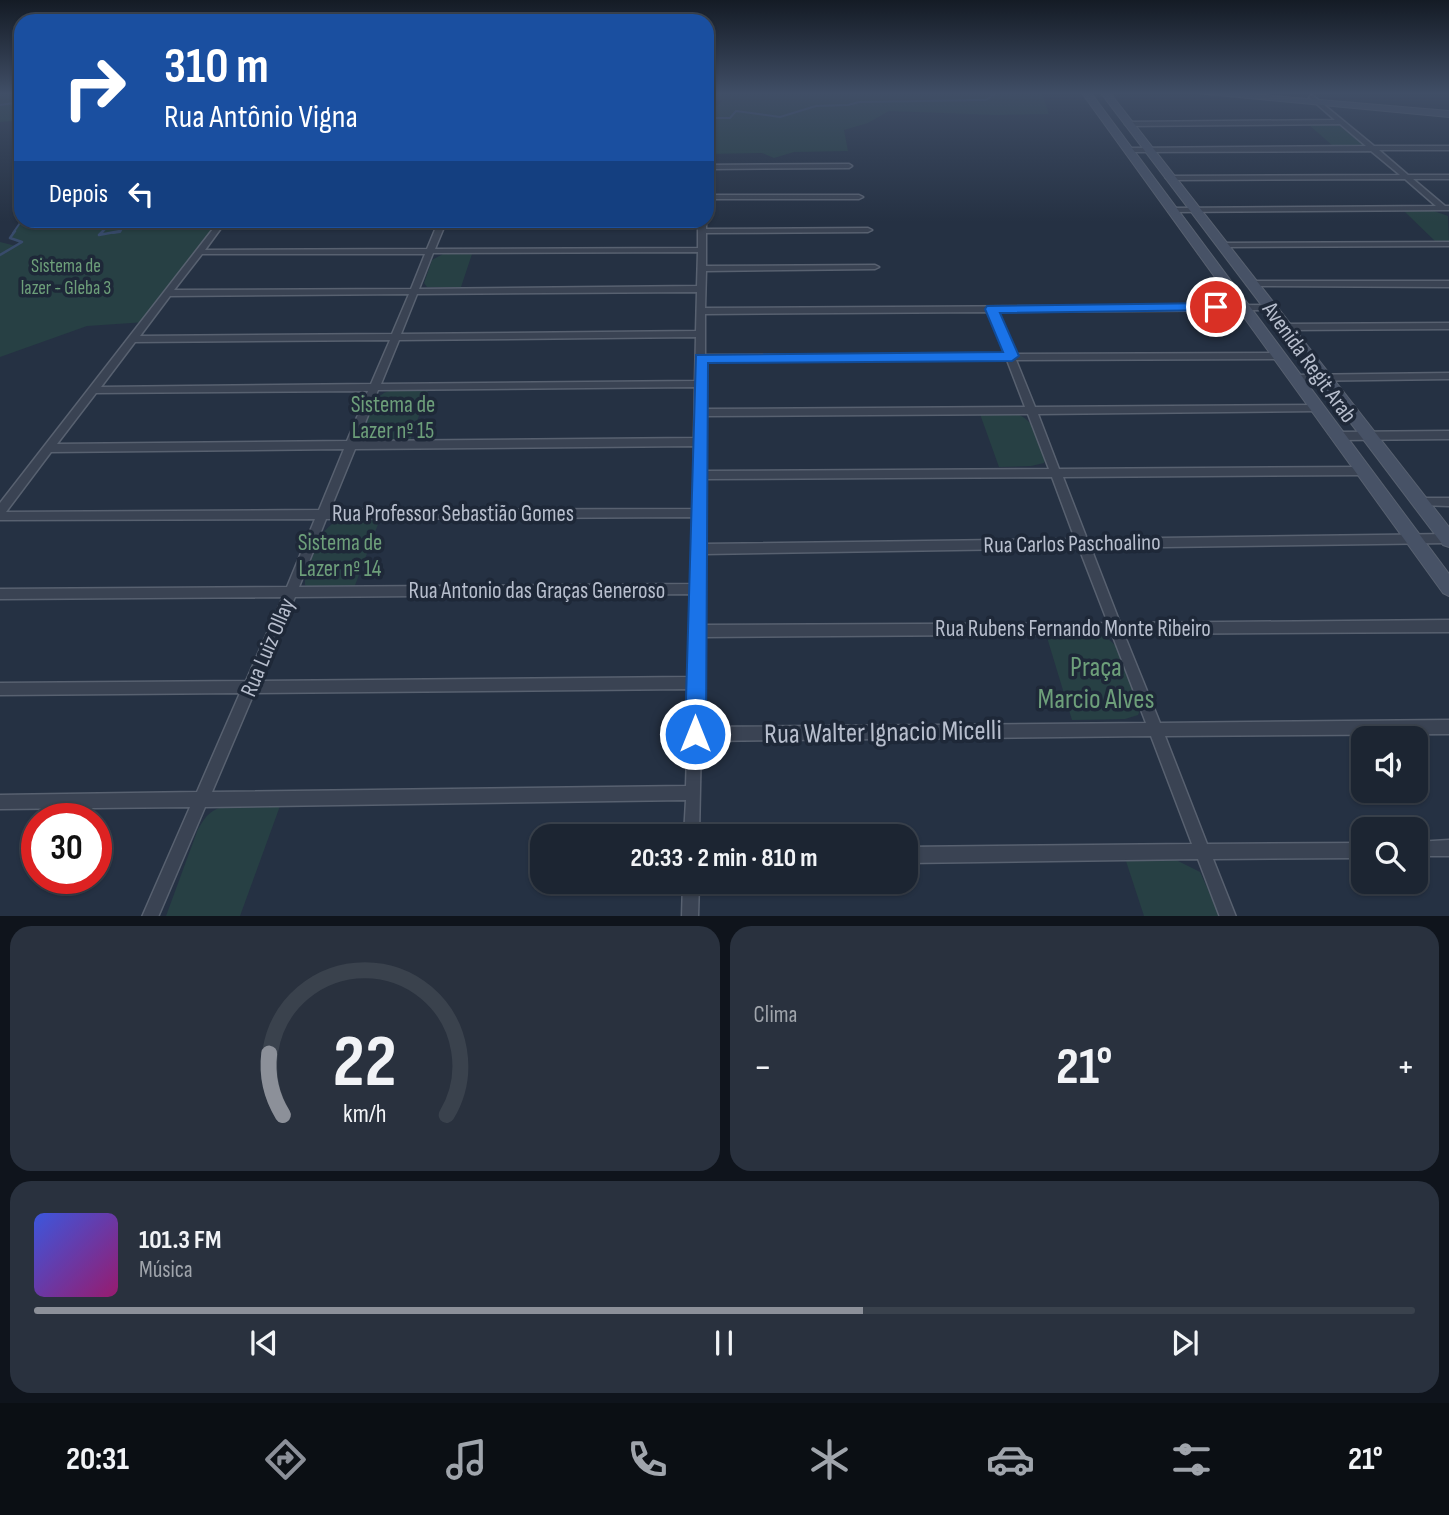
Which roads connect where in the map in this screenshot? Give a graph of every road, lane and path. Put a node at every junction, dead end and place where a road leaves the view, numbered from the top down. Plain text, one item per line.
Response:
1 (1119, 136) edge
2 (1137, 136) edge
3 (1359, 136) edge
4 (1375, 148) junction
5 (1449, 148) edge
6 (1130, 150) junction
7 (1148, 150) junction
8 (849, 166) dead end
9 (714, 167) edge
10 (1408, 177) junction
11 (1449, 177) edge
12 (1170, 178) junction
13 (714, 197) edge
14 (859, 197) dead end
15 (1194, 209) junction
16 (1172, 210) junction
17 (1447, 210) edge
18 (714, 226) edge
19 (218, 228) edge
20 (440, 228) edge
21 (702, 228) edge
22 (868, 230) dead end
23 (1449, 244) edge
24 (1222, 245) junction
25 (701, 250) junction
26 (430, 251) junction
27 (199, 252) junction
28 (875, 267) dead end
29 (701, 269) junction
30 (1252, 284) junction
31 (1449, 284) edge
32 (701, 289) junction
33 (413, 291) junction
34 (168, 293) junction
35 (1244, 307) junction
36 (1269, 307) junction
37 (992, 309) junction
38 (702, 311) junction
39 (1449, 326) edge
40 (1285, 327) junction
41 (699, 334) junction
42 (395, 337) junction
43 (134, 339) junction
44 (1012, 356) junction
45 (1280, 356) junction
46 (701, 358) junction
47 (1449, 376) edge
48 (1324, 377) junction
49 (1296, 378) junction
50 (698, 384) junction
51 (375, 387) junction
52 (94, 390) junction
53 (1317, 408) junction
54 (1033, 410) junction
55 (700, 413) junction
56 (1368, 435) junction
57 (1449, 435) edge
58 (1339, 436) junction
59 (699, 442) junction
60 (350, 445) junction
61 (50, 448) junction
62 (1363, 471) junction
63 (1057, 472) junction
64 (700, 475) junction
65 (1420, 502) junction
66 (1449, 502) edge
67 (0, 513) edge
68 (697, 513) junction
69 (322, 514) junction
70 (1412, 539) junction
71 (1448, 539) edge
72 (1084, 543) junction
73 (697, 549) junction
74 (1449, 588) edge
75 (696, 589) junction
76 (291, 592) junction
77 (0, 594) edge
78 (1118, 626) junction
79 (1449, 626) edge
80 (697, 631) junction
81 (695, 683) junction
82 (250, 687) junction
83 (0, 688) edge
84 (1449, 727) edge
85 (1156, 728) junction
86 (695, 734) junction
87 (691, 793) junction
88 (202, 800) junction
89 (0, 802) edge
90 (692, 824) edge
91 (1449, 848) edge
92 (1428, 849) edge
93 (1351, 850) edge
94 (1204, 853) junction
95 (918, 855) edge
96 (691, 894) edge
97 (150, 916) edge
98 (690, 916) edge
99 (1228, 916) edge

1 - 6 main road, Avenida Regit Arab
2 - 7 main road, Avenida Regit Arab
3 - 4 street
4 - 5 street
4 - 7 street
4 - 10 street
6 - 7 street
6 - 16 main road, Avenida Regit Arab
7 - 12 main road, Avenida Regit Arab
8 - 9 street
10 - 11 street
10 - 12 street
10 - 17 street
12 - 15 main road, Avenida Regit Arab
13 - 14 street
15 - 16 street
15 - 17 street
15 - 24 main road, Avenida Regit Arab
16 - 35 main road, Avenida Regit Arab
18 - 22 street
19 - 27 street
20 - 26 street, Rua Luiz Ollay
21 - 25 street
23 - 24 street
24 - 30 main road, Avenida Regit Arab
25 - 26 street
25 - 29 street
26 - 27 street
26 - 33 street, Rua Luiz Ollay
27 - 34 street
28 - 29 street
29 - 32 street
30 - 31 street
30 - 36 main road, Avenida Regit Arab
32 - 33 street
32 - 38 street
33 - 34 street
33 - 42 street, Rua Luiz Ollay
34 - 43 street
35 - 36 street
35 - 37 street
35 - 45 main road, Avenida Regit Arab
36 - 40 main road, Avenida Regit Arab
37 - 38 street
37 - 44 street
38 - 41 street
39 - 40 street
40 - 48 main road, Avenida Regit Arab
41 - 42 street
41 - 46 street
42 - 43 street
42 - 51 street, Rua Luiz Ollay
43 - 52 street
44 - 45 street
44 - 46 street
44 - 54 street
45 - 49 main road, Avenida Regit Arab
46 - 50 street
47 - 48 street
48 - 49 street
48 - 56 main road, Avenida Regit Arab
49 - 53 main road, Avenida Regit Arab
50 - 51 street
50 - 55 street
51 - 52 street
51 - 60 street, Rua Luiz Ollay
52 - 61 street
53 - 54 street
53 - 58 main road, Avenida Regit Arab
54 - 55 street
54 - 63 street
55 - 59 street
56 - 57 street
56 - 58 street
56 - 65 main road, Avenida Regit Arab
58 - 62 main road, Avenida Regit Arab
59 - 60 street
59 - 64 street
60 - 61 street
60 - 69 street, Rua Luiz Ollay
61 - 67 street
62 - 63 street
62 - 70 main road, Avenida Regit Arab
63 - 64 street
63 - 72 street
64 - 68 street
65 - 66 street
65 - 71 main road, Avenida Regit Arab
67 - 69 street, Rua Professor Sebastião Gomes
68 - 69 street, Rua Professor Sebastião Gomes
68 - 73 street
69 - 76 street, Rua Luiz Ollay
70 - 71 street, Rua Carlos Paschoalino
70 - 72 street, Rua Carlos Paschoalino
70 - 74 main road, Avenida Regit Arab
72 - 73 street, Rua Carlos Paschoalino
72 - 78 street
73 - 75 street
75 - 76 street, Rua Antonio das Graças Generoso
75 - 80 street
76 - 77 street, Rua Antonio das Graças Generoso
76 - 82 street, Rua Luiz Ollay
78 - 79 street, Rua Rubens Fernando Monte Ribeiro
78 - 80 street, Rua Rubens Fernando Monte Ribeiro
78 - 85 street
80 - 81 street
81 - 82 street
81 - 86 street
82 - 83 street
82 - 88 street, Rua Luiz Ollay
84 - 85 street, Rua Walter Ignacio Micelli
85 - 86 street, Rua Walter Ignacio Micelli
85 - 94 street
86 - 87 street
87 - 88 street
87 - 90 street
88 - 89 street
88 - 97 street, Rua Luiz Ollay
91 - 92 street
93 - 94 street
94 - 95 street
94 - 99 street
96 - 98 street

